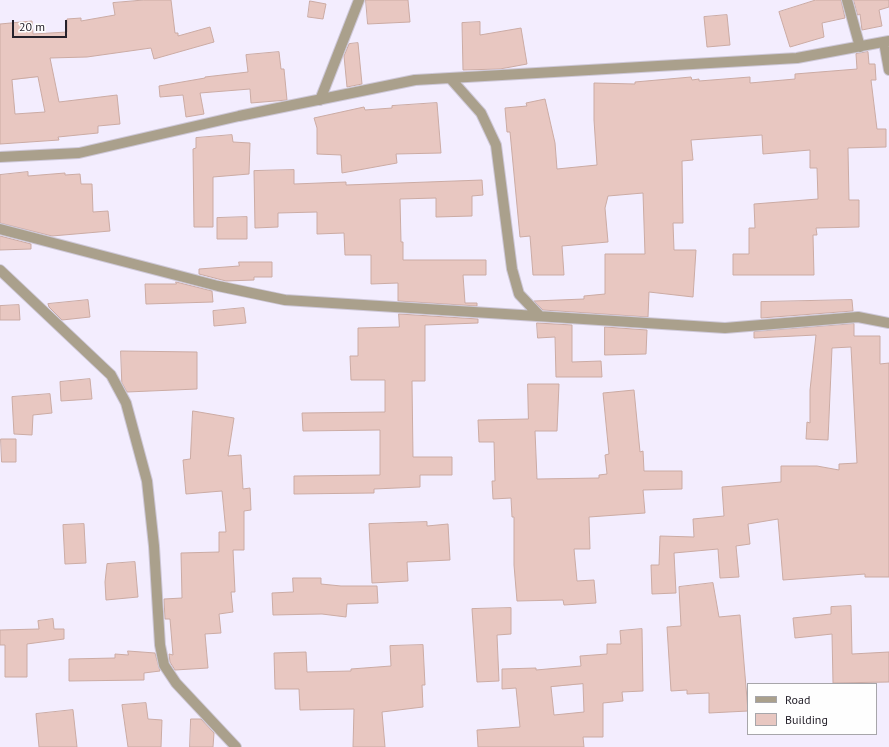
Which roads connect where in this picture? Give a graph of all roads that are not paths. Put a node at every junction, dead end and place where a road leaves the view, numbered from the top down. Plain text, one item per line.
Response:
1 (359, 0) edge
2 (847, 0) edge
3 (886, 41) edge
4 (860, 47) junction
5 (889, 70) edge
6 (450, 78) junction
7 (320, 100) junction
8 (0, 157) edge
9 (0, 229) edge
10 (0, 270) edge
11 (539, 315) junction
12 (889, 324) edge
13 (236, 747) edge

1 - 7 street
2 - 4 street
3 - 4 street
3 - 5 street
4 - 6 street
6 - 7 street
6 - 11 street
7 - 8 street
9 - 11 street
10 - 13 street
11 - 12 street

